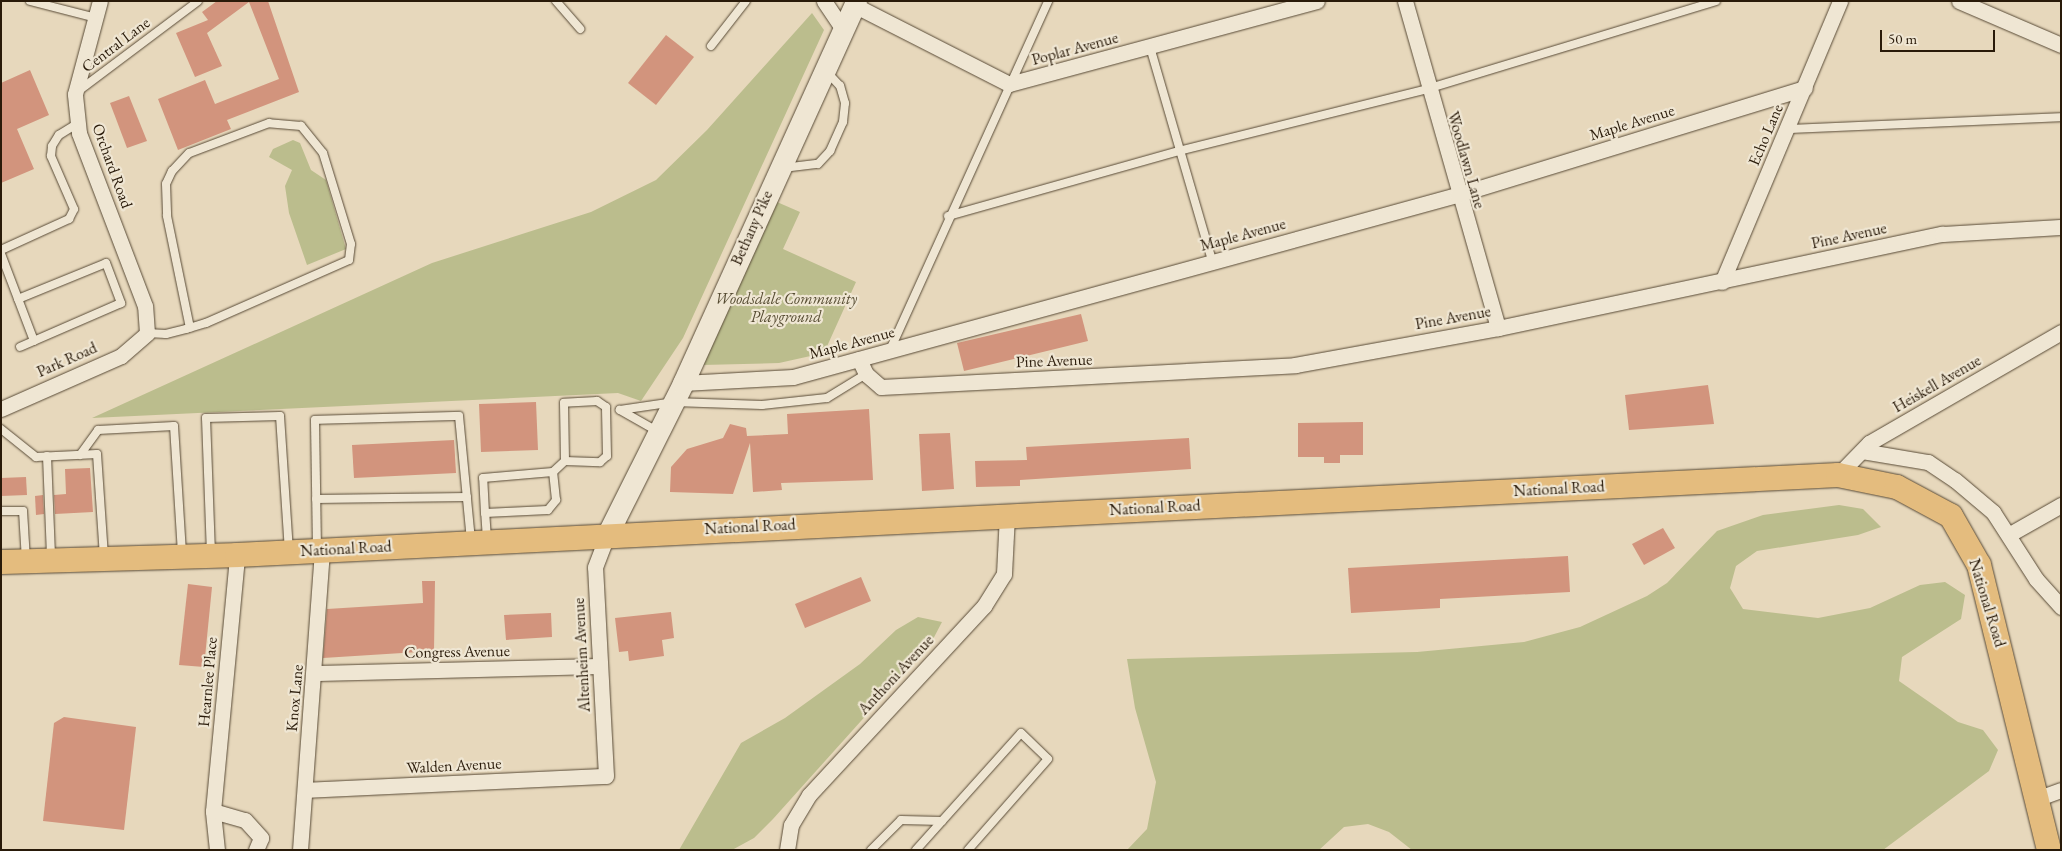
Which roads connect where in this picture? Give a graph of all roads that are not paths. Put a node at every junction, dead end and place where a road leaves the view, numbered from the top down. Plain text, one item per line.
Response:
1 (30, 1) edge
2 (100, 1) edge
3 (198, 1) edge
4 (556, 1) edge
5 (746, 1) edge
6 (824, 1) edge
7 (1048, 1) edge
8 (1317, 1) edge
9 (1405, 1) edge
10 (1716, 1) edge
11 (1840, 1) edge
12 (1959, 1) edge
13 (855, 3) edge
14 (96, 18) junction
15 (580, 29) dead end
16 (843, 29) junction
17 (2061, 45) edge
18 (711, 46) dead end
19 (1150, 47) junction
20 (824, 68) junction
21 (1009, 84) junction
22 (1805, 88) junction
23 (1428, 90) junction
24 (75, 94) junction
25 (2061, 117) edge
26 (78, 123) junction
27 (1788, 128) junction
28 (1179, 151) junction
29 (778, 168) junction
30 (1457, 195) junction
31 (948, 216) junction
32 (2061, 227) edge
33 (1, 250) edge
34 (1, 254) edge
35 (1212, 261) junction
36 (1722, 282) junction
37 (18, 299) junction
38 (190, 328) junction
39 (1498, 328) junction
40 (2061, 332) edge
41 (146, 336) junction
42 (34, 340) junction
43 (20, 347) dead end
44 (889, 351) junction
45 (859, 359) junction
46 (866, 374) junction
47 (683, 383) junction
48 (674, 402) junction
49 (606, 407) junction
50 (1, 409) edge
51 (620, 410) junction
52 (597, 423) dead end
53 (606, 423) junction
54 (565, 424) junction
55 (575, 424) dead end
56 (1, 429) edge
57 (659, 432) junction
58 (598, 439) dead end
59 (606, 439) junction
60 (575, 440) dead end
61 (566, 441) junction
62 (1862, 451) junction
63 (80, 455) junction
64 (47, 456) junction
65 (565, 461) junction
66 (553, 472) junction
67 (1838, 475) junction
68 (467, 497) junction
69 (316, 499) junction
70 (2061, 504) edge
71 (1, 511) edge
72 (485, 513) junction
73 (1006, 515) junction
74 (607, 534) junction
75 (2010, 534) junction
76 (480, 542) junction
77 (319, 550) junction
78 (289, 552) junction
79 (237, 555) junction
80 (182, 556) junction
81 (211, 556) junction
82 (104, 559) junction
83 (51, 561) junction
84 (1, 562) edge
85 (26, 562) junction
86 (2061, 607) edge
87 (600, 666) junction
88 (315, 673) junction
89 (606, 776) joint
90 (305, 790) junction
91 (2050, 794) edge
92 (214, 812) junction
93 (942, 821) junction
94 (217, 850) edge
95 (256, 850) edge
96 (300, 850) edge
97 (788, 850) edge
98 (871, 850) edge
99 (916, 850) edge
100 (968, 850) edge
101 (2049, 850) edge

1 - 14 lane
2 - 14 street, Orchard Road
3 - 24 lane, Central Lane
4 - 15 lane
5 - 18 lane
6 - 16 street
7 - 21 lane
8 - 19 street, Poplar Avenue
9 - 23 street, Woodlawn Lane
10 - 23 lane
11 - 22 street, Echo Lane
12 - 17 street
13 - 16 main road, Bethany Pike
13 - 21 street
14 - 24 street, Orchard Road
16 - 20 main road, Bethany Pike
19 - 21 street, Poplar Avenue
19 - 28 lane
20 - 29 main road, Bethany Pike
20 - 29 lane
21 - 31 lane
22 - 27 street, Echo Lane
22 - 30 street, Maple Avenue
23 - 28 lane
23 - 30 street, Woodlawn Lane
24 - 26 street, Orchard Road
25 - 27 lane
26 - 33 lane
26 - 41 street, Orchard Road
27 - 36 street, Echo Lane
28 - 31 lane
28 - 35 lane
29 - 47 main road, Bethany Pike
30 - 35 street, Maple Avenue
30 - 39 street, Woodlawn Lane
31 - 44 lane
32 - 36 street, Pine Avenue
34 - 37 lane
35 - 44 street, Maple Avenue
36 - 39 street, Pine Avenue
37 - 42 lane
37 - 42 lane
38 - 38 lane
38 - 41 lane
39 - 46 street, Pine Avenue
40 - 62 street, Heiskell Avenue
41 - 50 street, Park Road
42 - 43 lane
44 - 45 street, Maple Avenue
45 - 46 street
45 - 47 street, Maple Avenue
46 - 48 lane
47 - 48 main road, Bethany Pike
48 - 51 lane
48 - 57 main road, Bethany Pike
49 - 51 lane
49 - 53 lane
49 - 54 lane
51 - 57 lane
52 - 53 lane
53 - 59 lane
54 - 55 lane
54 - 61 lane
56 - 64 lane
57 - 74 main road, Bethany Pike
58 - 59 lane
59 - 65 lane
60 - 61 lane
61 - 65 lane
62 - 67 street, Heiskell Avenue
62 - 75 street
63 - 64 lane
63 - 80 lane
63 - 82 lane
64 - 83 lane
65 - 66 lane
66 - 72 lane
66 - 72 lane
67 - 73 main road, National Road
67 - 91 main road, National Road
68 - 69 lane
68 - 69 lane
68 - 76 lane
69 - 77 lane
70 - 75 street
71 - 85 lane
72 - 76 lane
73 - 74 main road, National Road
73 - 97 street, Anthoni Avenue
74 - 76 main road, National Road
74 - 87 street, Altenheim Avenue
75 - 86 street
76 - 77 main road, National Road
77 - 78 main road, National Road
77 - 88 street, Knox Lane
78 - 79 main road, National Road
78 - 81 lane
79 - 81 main road, National Road
79 - 92 street, Hearnlee Place
80 - 81 main road, National Road
80 - 82 main road, National Road
82 - 83 main road, National Road
83 - 85 main road, National Road
84 - 85 main road, National Road
87 - 88 street, Congress Avenue
87 - 89 street, Altenheim Avenue
88 - 90 street, Knox Lane
89 - 90 street, Walden Avenue
90 - 96 street, Knox Lane
91 - 101 main road, National Road
92 - 94 street, Hearnlee Place
92 - 95 street
93 - 98 lane
93 - 99 lane
93 - 100 lane

